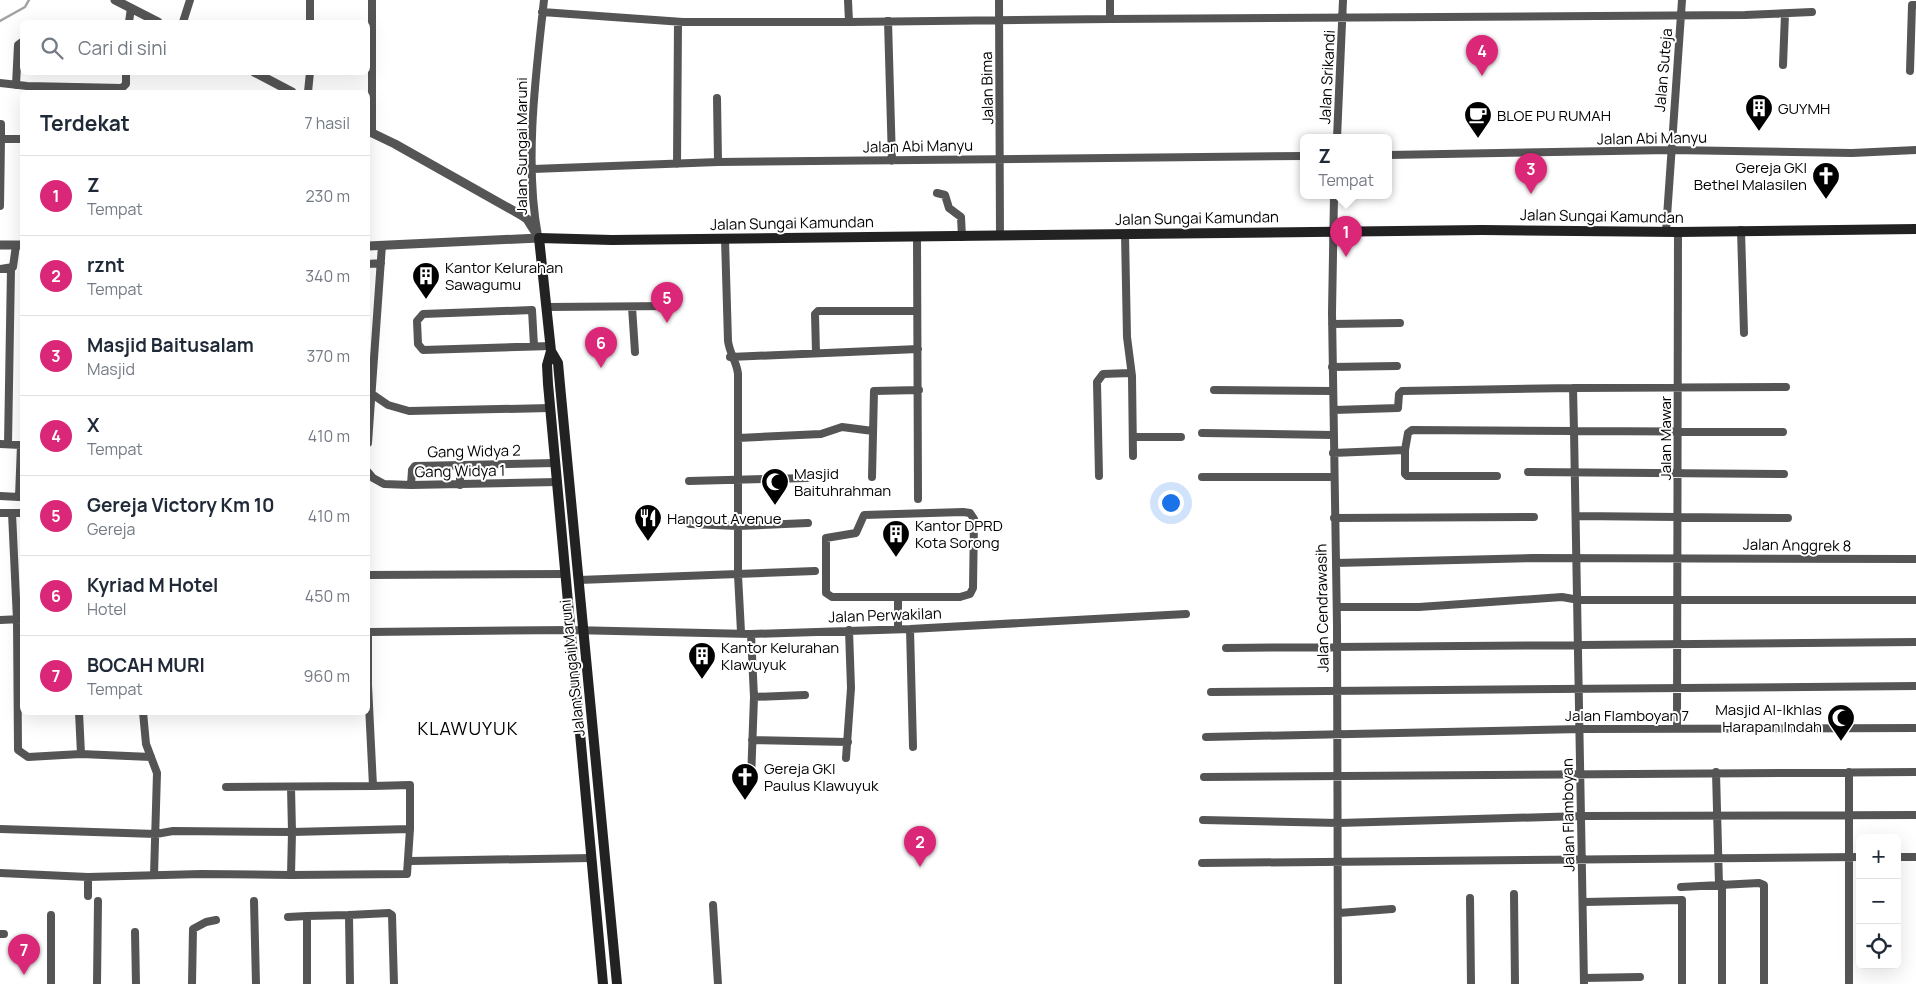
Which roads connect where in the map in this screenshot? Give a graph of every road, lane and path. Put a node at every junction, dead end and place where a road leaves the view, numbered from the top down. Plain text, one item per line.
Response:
1 (115, 0) edge
2 (190, 0) edge
3 (310, 0) edge
4 (372, 0) edge
5 (544, 0) edge
6 (848, 0) edge
7 (999, 0) edge
8 (1110, 0) edge
9 (1343, 0) edge
10 (1682, 0) edge
11 (1916, 5) edge
12 (131, 8) junction
13 (542, 12) junction
14 (1812, 12) dead end
15 (1681, 14) junction
16 (1785, 14) junction
17 (1344, 17) junction
18 (1110, 19) junction
19 (129, 20) edge
20 (154, 20) edge
21 (184, 20) edge
22 (310, 20) edge
23 (888, 21) junction
24 (1000, 21) junction
25 (678, 22) junction
26 (849, 22) junction
27 (20, 44) edge
28 (1782, 65) dead end
29 (1910, 71) dead end
30 (126, 75) edge
31 (260, 75) edge
32 (310, 75) edge
33 (0, 83) edge
34 (16, 85) junction
35 (288, 90) edge
36 (308, 90) edge
37 (717, 98) dead end
38 (1, 124) edge
39 (370, 132) edge
40 (1337, 134) edge
41 (1, 139) edge
42 (20, 139) edge
43 (1670, 150) junction
44 (1916, 150) edge
45 (1392, 155) edge
46 (1300, 156) edge
47 (1002, 159) junction
48 (892, 161) junction
49 (718, 162) junction
50 (677, 164) junction
51 (533, 169) junction
52 (0, 173) edge
53 (938, 193) dead end
54 (1334, 199) edge
55 (0, 206) edge
56 (1916, 229) edge
57 (1741, 230) junction
58 (1332, 232) junction
59 (1666, 232) junction
60 (1678, 232) junction
61 (1125, 234) junction
62 (962, 236) junction
63 (1000, 236) junction
64 (918, 237) junction
65 (539, 238) junction
66 (725, 239) junction
67 (0, 245) edge
68 (19, 245) edge
69 (382, 245) junction
70 (370, 246) edge
71 (381, 263) junction
72 (370, 264) edge
73 (11, 268) junction
74 (0, 269) edge
75 (673, 306) dead end
76 (547, 307) junction
77 (632, 307) junction
78 (918, 311) junction
79 (1400, 323) dead end
80 (1332, 324) junction
81 (1744, 333) dead end
82 (534, 346) junction
83 (551, 348) junction
84 (918, 350) junction
85 (635, 352) dead end
86 (371, 353) edge
87 (816, 354) junction
88 (730, 357) junction
89 (1397, 366) dead end
90 (1332, 368) junction
91 (1130, 373) junction
92 (1679, 387) junction
93 (1573, 388) junction
94 (1786, 388) dead end
95 (919, 390) junction
96 (1214, 390) dead end
97 (1333, 391) junction
98 (370, 398) edge
99 (550, 408) junction
100 (1334, 410) junction
101 (1679, 430) junction
102 (873, 431) junction
103 (1574, 431) junction
104 (1783, 432) dead end
105 (1202, 433) dead end
106 (1333, 435) junction
107 (1181, 436) dead end
108 (1133, 437) junction
109 (738, 438) junction
110 (4, 444) edge
111 (20, 445) edge
112 (1405, 450) junction
113 (1333, 453) junction
114 (1133, 456) dead end
115 (555, 463) junction
116 (460, 466) junction
117 (20, 471) edge
118 (1528, 472) dead end
119 (1679, 472) junction
120 (1576, 473) junction
121 (370, 474) edge
122 (1784, 474) dead end
123 (1099, 476) dead end
124 (1497, 476) dead end
125 (872, 477) dead end
126 (1202, 477) dead end
127 (1334, 477) junction
128 (807, 478) dead end
129 (689, 481) dead end
130 (739, 481) junction
131 (557, 482) junction
132 (460, 485) junction
133 (411, 486) junction
134 (0, 496) edge
135 (918, 499) dead end
136 (12, 513) junction
137 (20, 513) edge
138 (0, 514) edge
139 (1576, 516) junction
140 (1678, 516) junction
141 (1534, 517) dead end
142 (1334, 518) junction
143 (1788, 518) dead end
144 (690, 524) dead end
145 (808, 524) dead end
146 (738, 526) junction
147 (1575, 558) junction
148 (1678, 558) junction
149 (1916, 559) edge
150 (1336, 563) junction
151 (815, 571) dead end
152 (565, 574) junction
153 (370, 575) edge
154 (738, 575) junction
155 (579, 580) junction
156 (898, 598) junction
157 (1578, 600) junction
158 (1916, 600) edge
159 (1678, 601) junction
160 (1336, 607) junction
161 (1186, 614) dead end
162 (20, 619) edge
163 (0, 620) edge
164 (898, 629) junction
165 (910, 629) junction
166 (570, 630) junction
167 (584, 630) junction
168 (849, 630) junction
169 (370, 632) edge
170 (741, 632) junction
171 (751, 634) junction
172 (1916, 642) edge
173 (1677, 644) junction
174 (1580, 645) junction
175 (1226, 648) dead end
176 (1336, 648) junction
177 (1916, 686) edge
178 (1677, 687) junction
179 (1580, 688) junction
180 (1211, 692) dead end
181 (1337, 692) junction
182 (805, 695) dead end
183 (754, 697) junction
184 (79, 715) edge
185 (143, 715) edge
186 (369, 715) edge
187 (1916, 728) edge
188 (1581, 729) junction
189 (1677, 729) junction
190 (1337, 733) junction
191 (1206, 736) dead end
192 (752, 740) junction
193 (848, 742) junction
194 (913, 747) dead end
195 (81, 754) junction
196 (150, 757) junction
197 (846, 758) dead end
198 (1716, 772) junction
199 (1849, 772) junction
200 (1916, 772) edge
201 (1580, 773) junction
202 (1338, 776) junction
203 (1204, 777) dead end
204 (751, 780) dead end
205 (373, 786) junction
206 (226, 787) dead end
207 (291, 787) junction
208 (1848, 814) junction
209 (1717, 815) junction
210 (1916, 815) edge
211 (1582, 816) junction
212 (1203, 820) dead end
213 (1339, 823) junction
214 (0, 829) edge
215 (410, 829) junction
216 (292, 832) junction
217 (156, 834) junction
218 (1718, 857) junction
219 (1848, 857) junction
220 (1856, 857) edge
221 (1901, 857) edge
222 (1916, 857) edge
223 (592, 858) junction
224 (1583, 860) junction
225 (410, 861) junction
226 (1338, 862) junction
227 (1202, 863) dead end
228 (0, 873) edge
229 (154, 875) junction
230 (291, 875) junction
231 (88, 878) junction
232 (1721, 885) junction
233 (1681, 887) dead end
234 (1514, 894) dead end
235 (88, 896) dead end
236 (1470, 898) dead end
237 (98, 901) dead end
238 (254, 901) dead end
239 (1584, 902) junction
240 (713, 905) dead end
241 (1392, 909) dead end
242 (1339, 913) junction
243 (51, 915) dead end
244 (349, 915) junction
245 (307, 916) junction
246 (288, 917) dead end
247 (216, 920) dead end
248 (136, 932) dead end
249 (1640, 977) dead end
250 (1584, 981) edge
251 (51, 984) edge
252 (97, 984) edge
253 (136, 984) edge
254 (192, 984) edge
255 (256, 984) edge
256 (308, 984) edge
257 (350, 984) edge
258 (394, 984) edge
259 (604, 984) edge
260 (617, 984) edge
261 (718, 984) edge
262 (1338, 984) edge
263 (1471, 984) edge
264 (1515, 984) edge
265 (1682, 984) edge
266 (1722, 984) edge
267 (1764, 984) edge
268 (1849, 984) edge

1 - 12 street
2 - 21 street
3 - 22 street
4 - 39 street
5 - 13 street, Jalan Sungai Maruni
6 - 26 street
7 - 24 street, Jalan Bima
8 - 18 street
9 - 17 street, Jalan Srikandi
10 - 15 street, Jalan Suteja
11 - 29 street
12 - 19 street
12 - 20 street
13 - 25 street
13 - 51 street, Jalan Sungai Maruni
14 - 16 street
15 - 16 street
15 - 17 street
15 - 43 street, Jalan Suteja
16 - 28 street
17 - 18 street
17 - 40 street, Jalan Srikandi
18 - 24 street
23 - 24 street
23 - 26 street
23 - 48 street
24 - 47 street, Jalan Bima
25 - 26 street
25 - 50 street
27 - 34 street
30 - 34 street
31 - 35 street
32 - 36 street
33 - 34 street
37 - 49 street
38 - 41 street
39 - 65 street
41 - 42 street
41 - 52 street
43 - 44 street, Jalan Abi Manyu
43 - 45 street, Jalan Abi Manyu
43 - 59 street, Jalan Suteja
46 - 47 street, Jalan Abi Manyu
47 - 48 street, Jalan Abi Manyu
47 - 63 street, Jalan Bima
48 - 49 street, Jalan Abi Manyu
49 - 50 street, Jalan Abi Manyu
50 - 51 street, Jalan Abi Manyu
51 - 65 street, Jalan Sungai Maruni
52 - 55 street
53 - 62 street
54 - 58 street
56 - 57 main road, Jalan Sungai Kamundan
57 - 60 main road, Jalan Sungai Kamundan
57 - 81 street
58 - 59 main road, Jalan Sungai Kamundan
58 - 61 main road, Jalan Sungai Kamundan
58 - 80 street, Jalan Cendrawasih
59 - 60 main road, Jalan Sungai Kamundan
60 - 92 street, Jalan Mawar
61 - 63 main road, Jalan Sungai Kamundan
61 - 91 street
62 - 63 main road, Jalan Sungai Kamundan
62 - 64 main road, Jalan Sungai Kamundan
64 - 66 main road, Jalan Sungai Kamundan
64 - 78 street
65 - 66 main road, Jalan Sungai Kamundan
65 - 69 street
65 - 76 main road, Jalan Sungai Maruni
66 - 88 street
67 - 68 street
68 - 73 street
69 - 70 street
69 - 71 street
71 - 72 street
71 - 86 street
73 - 74 street
73 - 110 street
75 - 77 street
76 - 77 street
76 - 83 main road, Jalan Sungai Maruni
77 - 85 street
78 - 84 street
78 - 87 street
79 - 80 street
80 - 90 street, Jalan Cendrawasih
82 - 82 street
82 - 83 street
83 - 99 main road, Jalan Sungai Maruni
83 - 155 main road, Jalan Sungai Maruni
84 - 87 street
84 - 95 street
86 - 98 street
87 - 88 street
88 - 109 street
89 - 90 street
90 - 97 street, Jalan Cendrawasih
91 - 108 street
91 - 123 street
92 - 93 street
92 - 94 street
92 - 101 street, Jalan Mawar
93 - 100 street
93 - 103 street, Jalan Flamboyan
95 - 102 street
95 - 135 street
96 - 97 street
97 - 100 street, Jalan Cendrawasih
98 - 99 street
99 - 115 main road, Jalan Sungai Maruni
100 - 106 street, Jalan Cendrawasih
101 - 103 street
101 - 104 street
101 - 119 street, Jalan Mawar
102 - 109 street
102 - 125 street
103 - 112 street
103 - 120 street, Jalan Flamboyan
105 - 106 street
106 - 113 street, Jalan Cendrawasih
107 - 108 street
108 - 114 street
109 - 130 street
110 - 111 street
112 - 113 street
112 - 124 street
113 - 127 street, Jalan Cendrawasih
115 - 116 street, Gang Widya 2
115 - 131 main road, Jalan Sungai Maruni
116 - 132 street
116 - 133 street, Gang Widya 2
117 - 134 street
118 - 120 street
119 - 120 street
119 - 122 street
119 - 140 street, Jalan Mawar
120 - 139 street, Jalan Flamboyan
121 - 133 street, Gang Widya 1
126 - 127 street
127 - 142 street, Jalan Cendrawasih
128 - 130 street
129 - 130 street
130 - 146 street
131 - 132 street, Gang Widya 1
131 - 152 main road, Jalan Sungai Maruni
132 - 133 street, Gang Widya 1
136 - 137 street
136 - 138 street
136 - 162 street
139 - 140 street
139 - 147 street, Jalan Flamboyan
140 - 143 street
140 - 148 street, Jalan Mawar
141 - 142 street
142 - 150 street, Jalan Cendrawasih
144 - 146 street
145 - 146 street
146 - 154 street
147 - 148 street, Jalan Anggrek 8
147 - 150 street, Jalan Anggrek 8
147 - 157 street, Jalan Flamboyan
148 - 149 street, Jalan Anggrek 8
148 - 159 street, Jalan Mawar
150 - 160 street, Jalan Cendrawasih
151 - 154 street
152 - 153 street
152 - 166 main road, Jalan Sungai Maruni
154 - 155 street
154 - 170 street
155 - 167 main road, Jalan Sungai Maruni
156 - 156 street
156 - 164 street
157 - 159 street
157 - 160 street
157 - 174 street, Jalan Flamboyan
158 - 159 street
159 - 173 street, Jalan Mawar
160 - 176 street, Jalan Cendrawasih
161 - 165 street, Jalan Perwakilan
162 - 163 street
162 - 195 street
164 - 165 street, Jalan Perwakilan
164 - 168 street, Jalan Perwakilan
165 - 194 street
166 - 167 street, Jalan Perwakilan
166 - 169 street, Jalan Perwakilan
166 - 223 main road, Jalan Sungai Maruni
167 - 170 street, Jalan Perwakilan
167 - 260 main road, Jalan Sungai Maruni
168 - 171 street, Jalan Perwakilan
168 - 193 street
170 - 171 street, Jalan Perwakilan
171 - 183 street
172 - 173 street
173 - 174 street
173 - 178 street, Jalan Mawar
174 - 176 street
174 - 179 street, Jalan Flamboyan
175 - 176 street
176 - 181 street, Jalan Cendrawasih
177 - 178 street
178 - 179 street
178 - 189 street, Jalan Mawar
179 - 181 street
179 - 188 street, Jalan Flamboyan
180 - 181 street
181 - 190 street, Jalan Cendrawasih
182 - 183 street
183 - 192 street
184 - 195 street
185 - 196 street
186 - 205 street
187 - 189 street, Jalan Flamboyan 7
188 - 189 street, Jalan Flamboyan 7
188 - 190 street, Jalan Flamboyan 7
188 - 201 street, Jalan Flamboyan
190 - 191 street, Jalan Flamboyan 7
190 - 202 street, Jalan Cendrawasih
192 - 193 street
192 - 204 street
193 - 197 street
195 - 196 street
196 - 217 street
198 - 199 street
198 - 201 street
198 - 209 street
199 - 200 street
199 - 208 street
201 - 202 street
201 - 211 street, Jalan Flamboyan
202 - 203 street
202 - 213 street, Jalan Cendrawasih
205 - 207 street
205 - 215 street
206 - 207 street
207 - 216 street
208 - 209 street
208 - 210 street
208 - 219 street
209 - 211 street
209 - 218 street
211 - 213 street
211 - 224 street, Jalan Flamboyan
212 - 213 street
213 - 226 street, Jalan Cendrawasih
214 - 217 street
215 - 216 street
215 - 225 street
216 - 217 street
216 - 230 street
217 - 229 street
218 - 219 street
218 - 224 street
218 - 232 street
219 - 220 street
219 - 268 street
221 - 222 street
223 - 225 street
223 - 259 main road, Jalan Sungai Maruni
224 - 226 street
224 - 239 street, Jalan Flamboyan
225 - 230 street
226 - 227 street
226 - 242 street, Jalan Cendrawasih
228 - 231 street
229 - 230 street
229 - 231 street
231 - 235 street
232 - 233 street
232 - 266 street
232 - 267 street
234 - 264 street
236 - 263 street
237 - 252 street
238 - 255 street
239 - 250 street, Jalan Flamboyan
239 - 265 street
240 - 261 street
241 - 242 street
242 - 262 street, Jalan Cendrawasih
243 - 251 street
244 - 245 street
244 - 257 street
244 - 258 street
245 - 246 street
245 - 256 street
247 - 254 street
248 - 253 street
249 - 250 street

